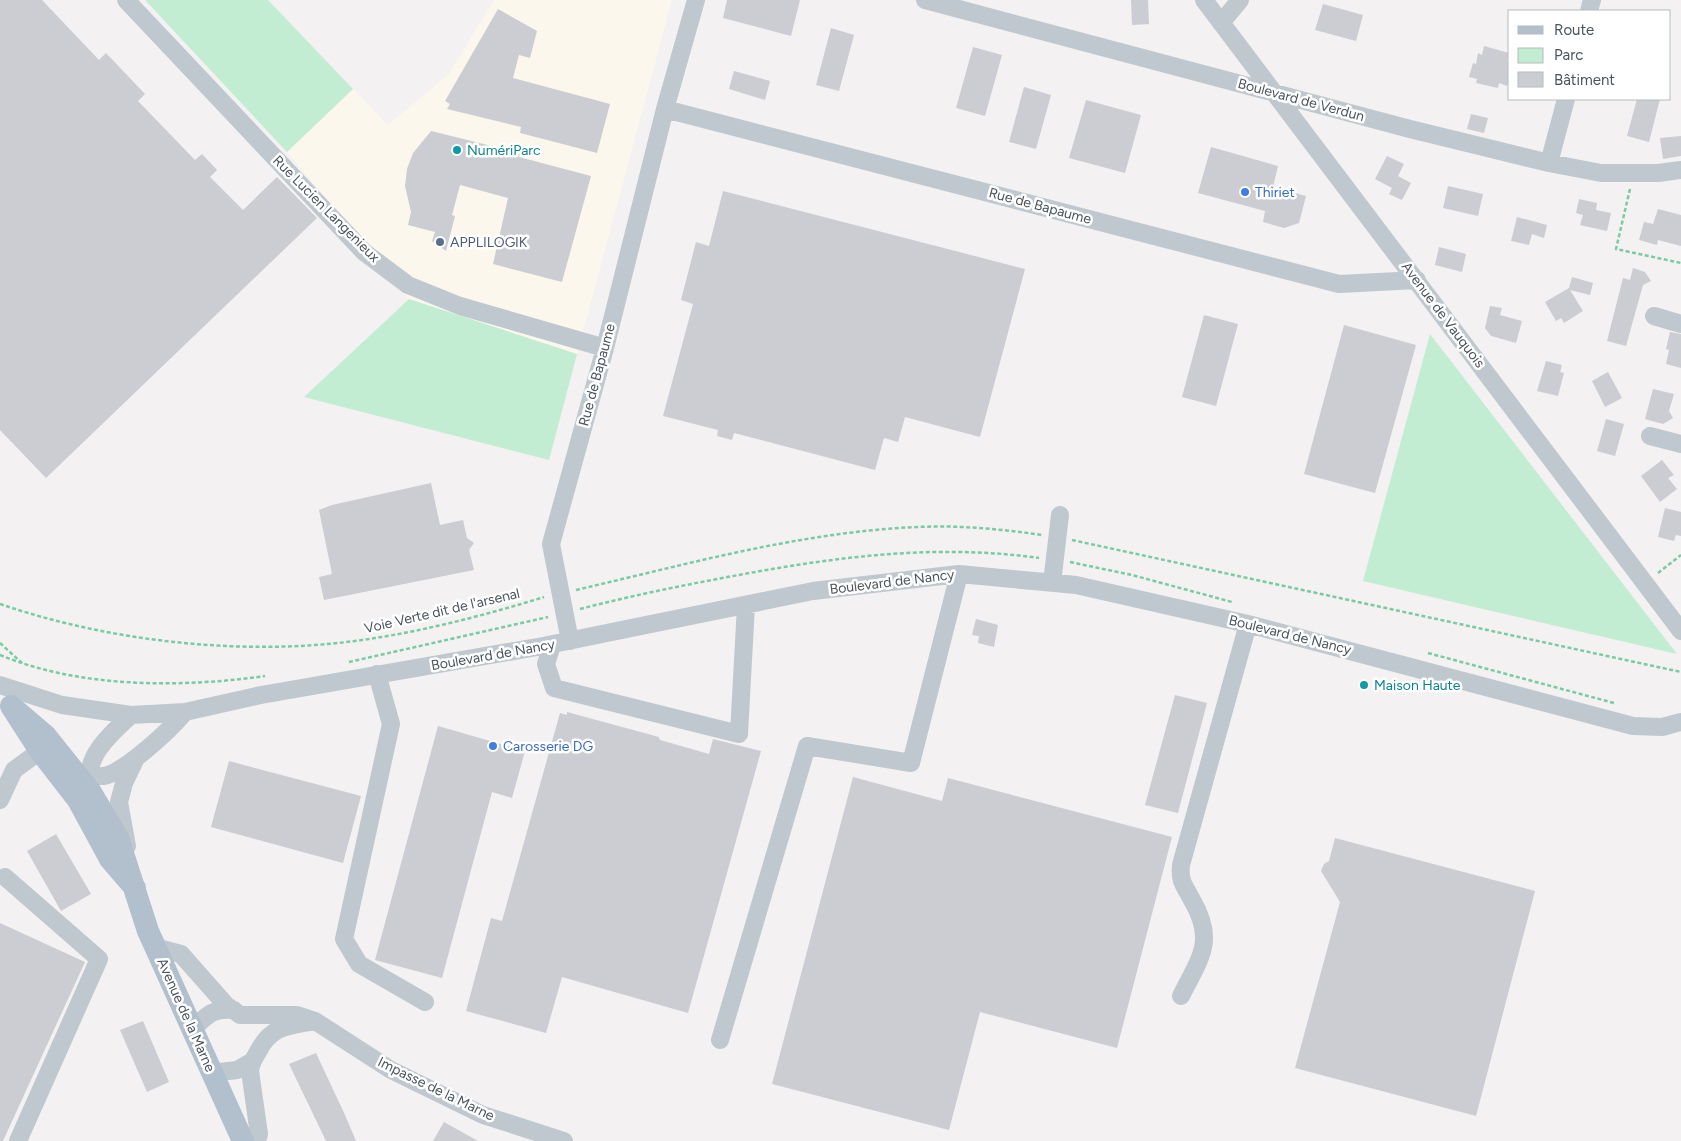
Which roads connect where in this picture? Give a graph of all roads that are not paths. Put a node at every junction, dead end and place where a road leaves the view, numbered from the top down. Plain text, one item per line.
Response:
1 (126, 0) edge
2 (696, 0) edge
3 (925, 0) edge
4 (1204, 0) edge
5 (1240, 0) edge
6 (1221, 24) junction
7 (1276, 94) junction
8 (1566, 100) edge
9 (665, 109) junction
10 (1549, 163) junction
11 (1681, 170) edge
12 (1416, 280) junction
13 (1654, 316) dead end
14 (1681, 324) edge
15 (605, 348) junction
16 (1650, 436) dead end
17 (1681, 444) edge
18 (1060, 515) dead end
19 (959, 574) junction
20 (1052, 583) junction
21 (746, 605) junction
22 (1248, 624) junction
23 (1681, 631) edge
24 (570, 641) junction
25 (552, 645) junction
26 (378, 674) junction
27 (0, 685) edge
28 (6, 702) edge
29 (185, 712) junction
30 (131, 715) junction
31 (1681, 722) edge
32 (40, 751) junction
33 (136, 757) junction
34 (77, 777) junction
35 (0, 800) edge
36 (93, 825) junction
37 (5, 877) dead end
38 (135, 888) junction
39 (155, 947) junction
40 (1181, 996) dead end
41 (425, 1002) dead end
42 (234, 1010) junction
43 (315, 1021) junction
44 (192, 1029) junction
45 (720, 1040) dead end
46 (251, 1062) junction
47 (212, 1073) junction
48 (18, 1141) edge
49 (243, 1141) edge
50 (257, 1141) edge
51 (564, 1141) edge

1 - 15 street, Rue Lucien Langenieux
2 - 9 street, Rue de Bapaume
3 - 7 street, Boulevard de Verdun
4 - 6 street, Avenue de Vauquois
5 - 6 street
6 - 7 street, Avenue de Vauquois
7 - 10 street, Boulevard de Verdun
7 - 12 street, Avenue de Vauquois
8 - 10 street
9 - 12 street, Rue de Bapaume
9 - 15 street, Rue de Bapaume
10 - 11 street, Boulevard de Verdun
12 - 23 street, Avenue de Vauquois
13 - 14 street
15 - 24 street, Rue de Bapaume
16 - 17 street
18 - 20 street
19 - 20 street, Boulevard de Nancy
19 - 21 street, Boulevard de Nancy
19 - 45 street
20 - 22 street, Boulevard de Nancy
21 - 24 street, Boulevard de Nancy
21 - 25 street
22 - 31 street, Boulevard de Nancy
22 - 40 street
24 - 25 street, Boulevard de Nancy
25 - 26 street, Boulevard de Nancy
26 - 29 street, Boulevard de Nancy
26 - 41 street
27 - 30 street, Boulevard de Nancy
28 - 32 main road, Avenue de la Marne
28 - 34 main road, Avenue de la Marne
29 - 30 street, Boulevard de Nancy
29 - 33 street
30 - 34 street
32 - 34 main road, Avenue de la Marne
32 - 35 street
33 - 34 street
33 - 38 street
34 - 36 street
34 - 36 main road, Avenue de la Marne
34 - 38 main road, Avenue de la Marne
36 - 38 main road, Avenue de la Marne
37 - 48 street
38 - 39 main road, Avenue de la Marne
39 - 42 street
39 - 44 main road, Avenue de la Marne
42 - 43 street, Impasse de la Marne
42 - 44 street, Impasse de la Marne
43 - 46 street
43 - 51 street, Impasse de la Marne
44 - 47 main road, Avenue de la Marne
46 - 47 street
46 - 50 street
47 - 49 main road, Avenue de la Marne

